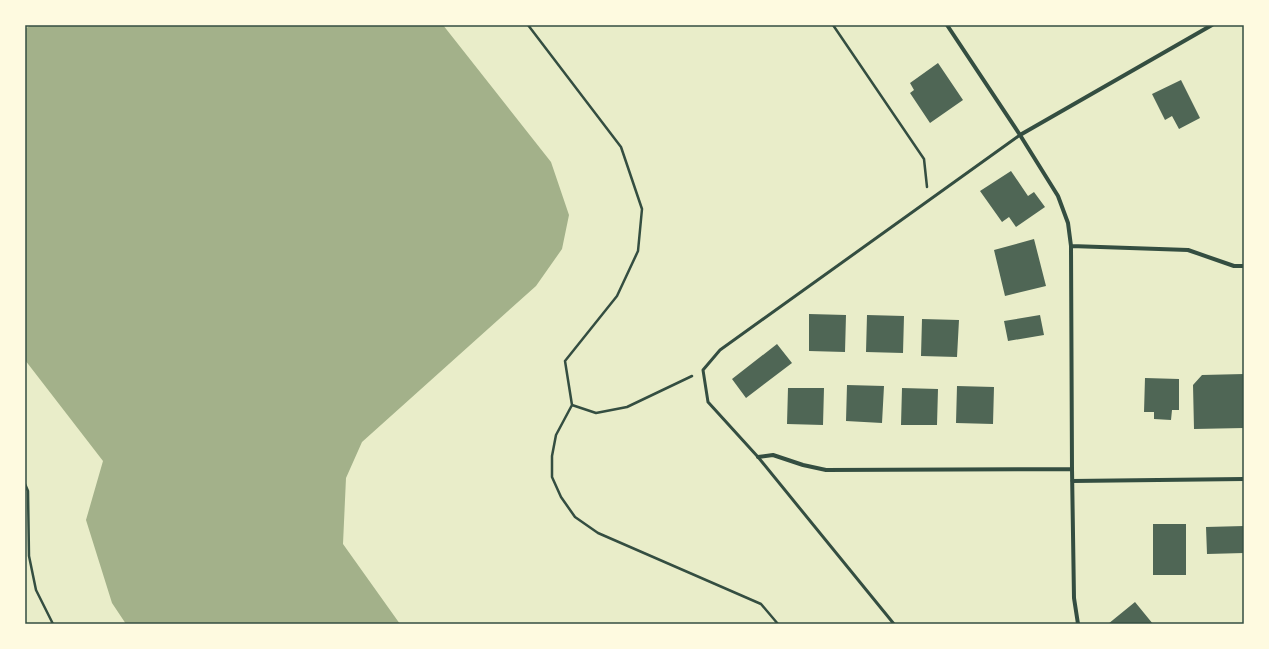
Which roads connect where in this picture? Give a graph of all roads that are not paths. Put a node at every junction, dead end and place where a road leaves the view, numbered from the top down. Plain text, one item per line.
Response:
1 (947, 25) edge
2 (1212, 25) edge
3 (1020, 135) junction
4 (1071, 246) junction
5 (1244, 266) edge
6 (758, 456) junction
7 (1072, 469) junction
8 (1244, 479) edge
9 (1072, 481) junction
10 (894, 624) edge
11 (1078, 624) edge

1 - 3 street
2 - 3 street
3 - 4 street
3 - 6 lane
4 - 5 street
4 - 7 street
6 - 7 street
6 - 10 lane
7 - 9 street
8 - 9 street
9 - 11 street

